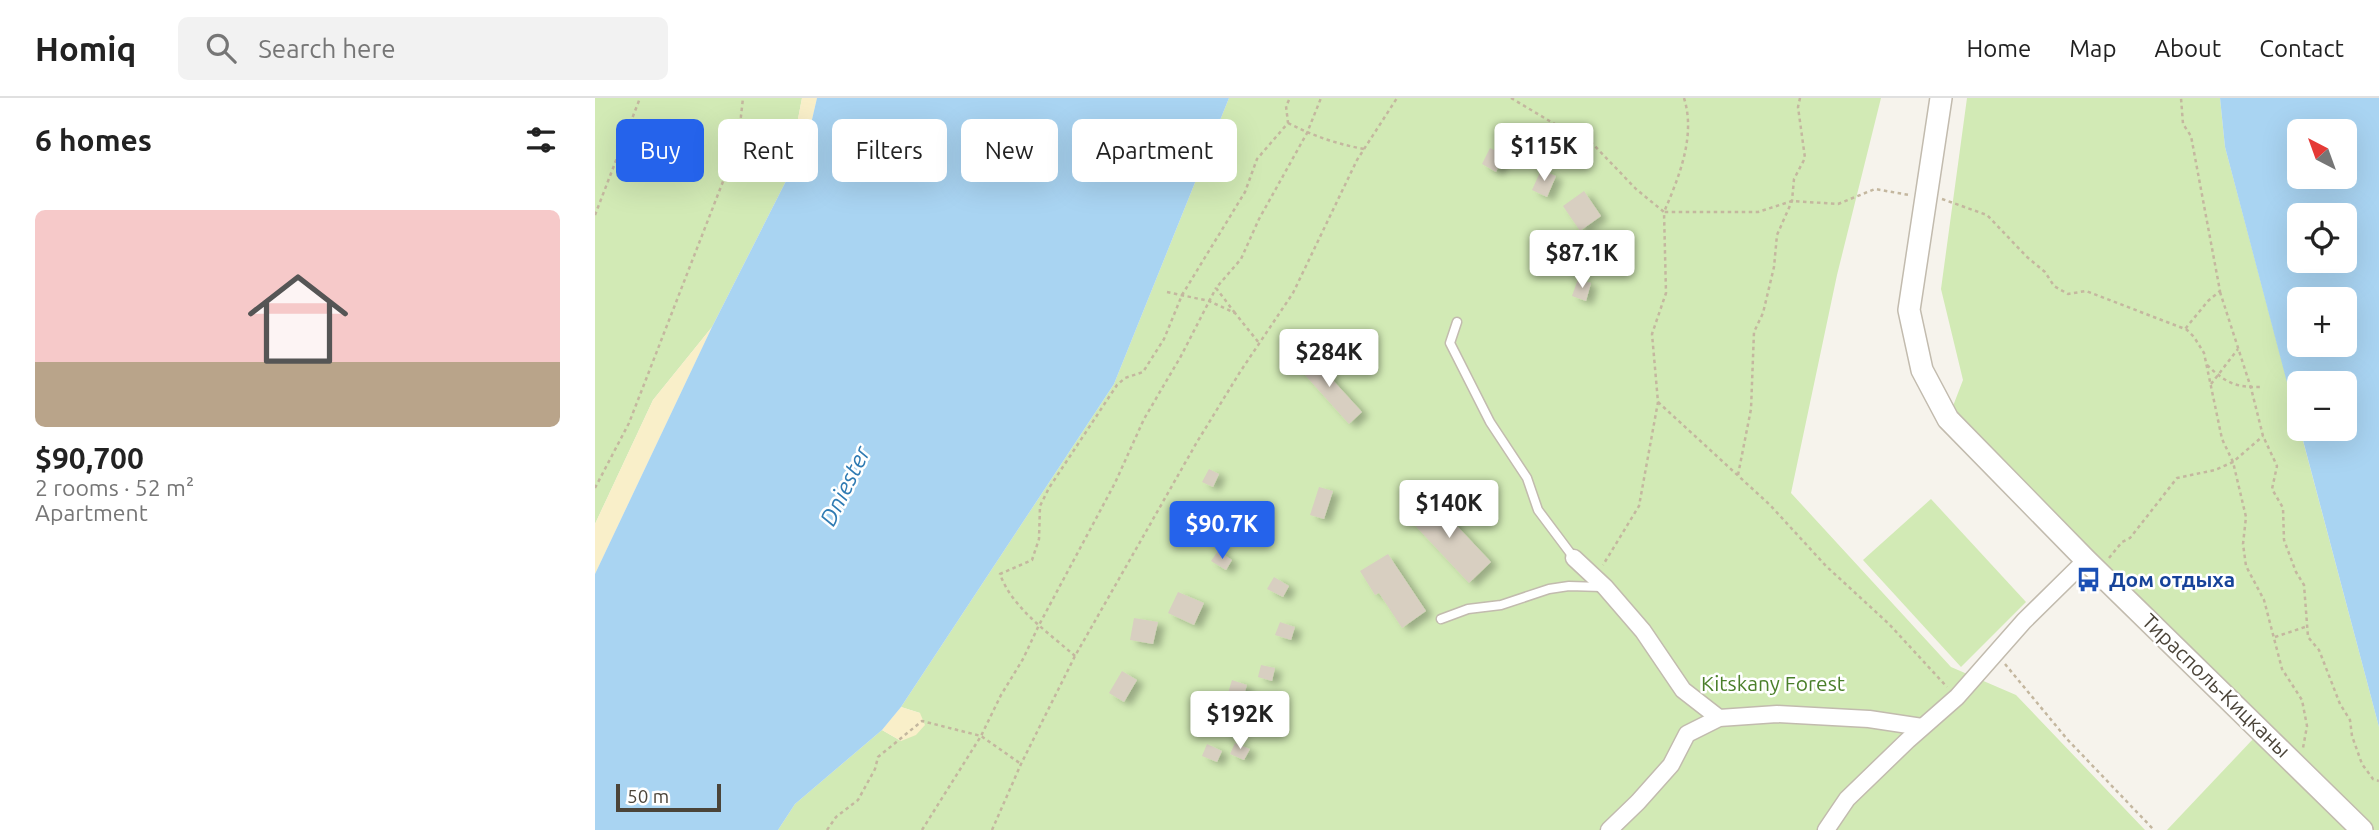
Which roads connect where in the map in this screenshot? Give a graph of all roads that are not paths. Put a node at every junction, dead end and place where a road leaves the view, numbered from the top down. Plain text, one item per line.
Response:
1 (1941, 98) edge
2 (1457, 322) dead end
3 (1574, 558) joint
4 (2092, 566) junction
5 (1605, 587) junction
6 (1441, 619) dead end
7 (1719, 718) junction
8 (1922, 727) junction
9 (1609, 830) edge
10 (1826, 830) edge
11 (2363, 830) edge

1 - 4 street, Тирасполь-Кицканы
2 - 3 lane
3 - 5 street
4 - 8 street
4 - 11 street, Тирасполь-Кицканы
5 - 6 lane
5 - 7 street
7 - 8 street
7 - 9 street
8 - 10 street

